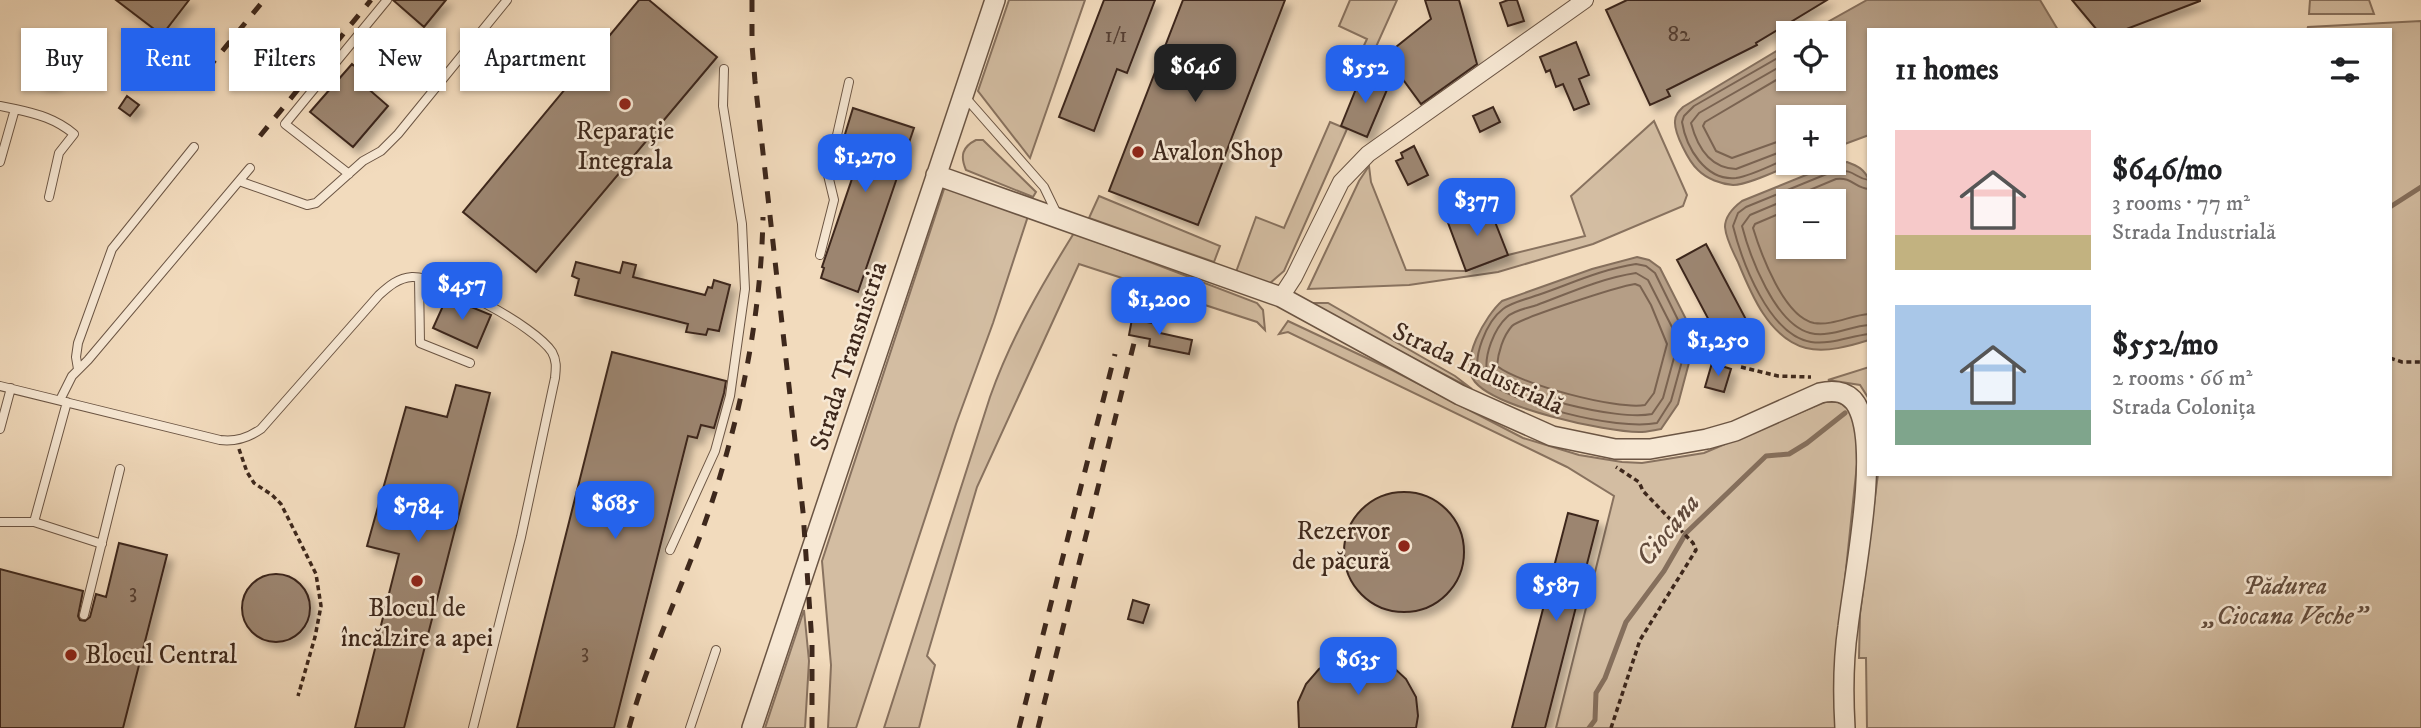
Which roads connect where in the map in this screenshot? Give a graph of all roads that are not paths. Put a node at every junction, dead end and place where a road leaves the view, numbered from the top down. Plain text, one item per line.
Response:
1 (387, 0) edge
2 (507, 0) edge
3 (995, 0) edge
4 (1585, 0) edge
5 (724, 69) dead end
6 (849, 82) dead end
7 (963, 94) junction
8 (0, 106) edge
9 (15, 109) junction
10 (194, 147) dead end
11 (0, 162) edge
12 (250, 168) dead end
13 (349, 174) junction
14 (936, 174) junction
15 (239, 181) junction
16 (49, 197) dead end
17 (1060, 218) junction
18 (820, 255) dead end
19 (419, 278) junction
20 (1281, 297) junction
21 (470, 363) dead end
22 (78, 369) junction
23 (0, 386) edge
24 (11, 388) junction
25 (63, 401) junction
26 (0, 429) edge
27 (120, 469) dead end
28 (0, 522) edge
29 (34, 522) junction
30 (102, 544) junction
31 (670, 550) dead end
32 (84, 615) dead end
33 (716, 650) dead end
34 (473, 728) edge
35 (690, 728) edge
36 (752, 728) edge
37 (1845, 728) edge

1 - 13 lane
2 - 13 lane
3 - 7 street, Strada Transnistria
4 - 20 street
5 - 31 lane
6 - 18 lane
7 - 14 street, Strada Transnistria
7 - 17 lane
8 - 9 lane
9 - 11 lane
9 - 16 lane
10 - 22 lane
12 - 15 lane
13 - 15 lane
14 - 17 street, Strada Industrială
14 - 36 street, Strada Transnistria
15 - 22 lane
17 - 20 street, Strada Industrială
19 - 21 lane
19 - 25 lane
19 - 34 lane
20 - 37 street, Strada Industrială
22 - 25 lane
23 - 24 lane
24 - 25 lane
24 - 26 lane
25 - 29 lane
27 - 30 lane
28 - 29 lane
29 - 30 lane
30 - 32 lane
33 - 35 lane

